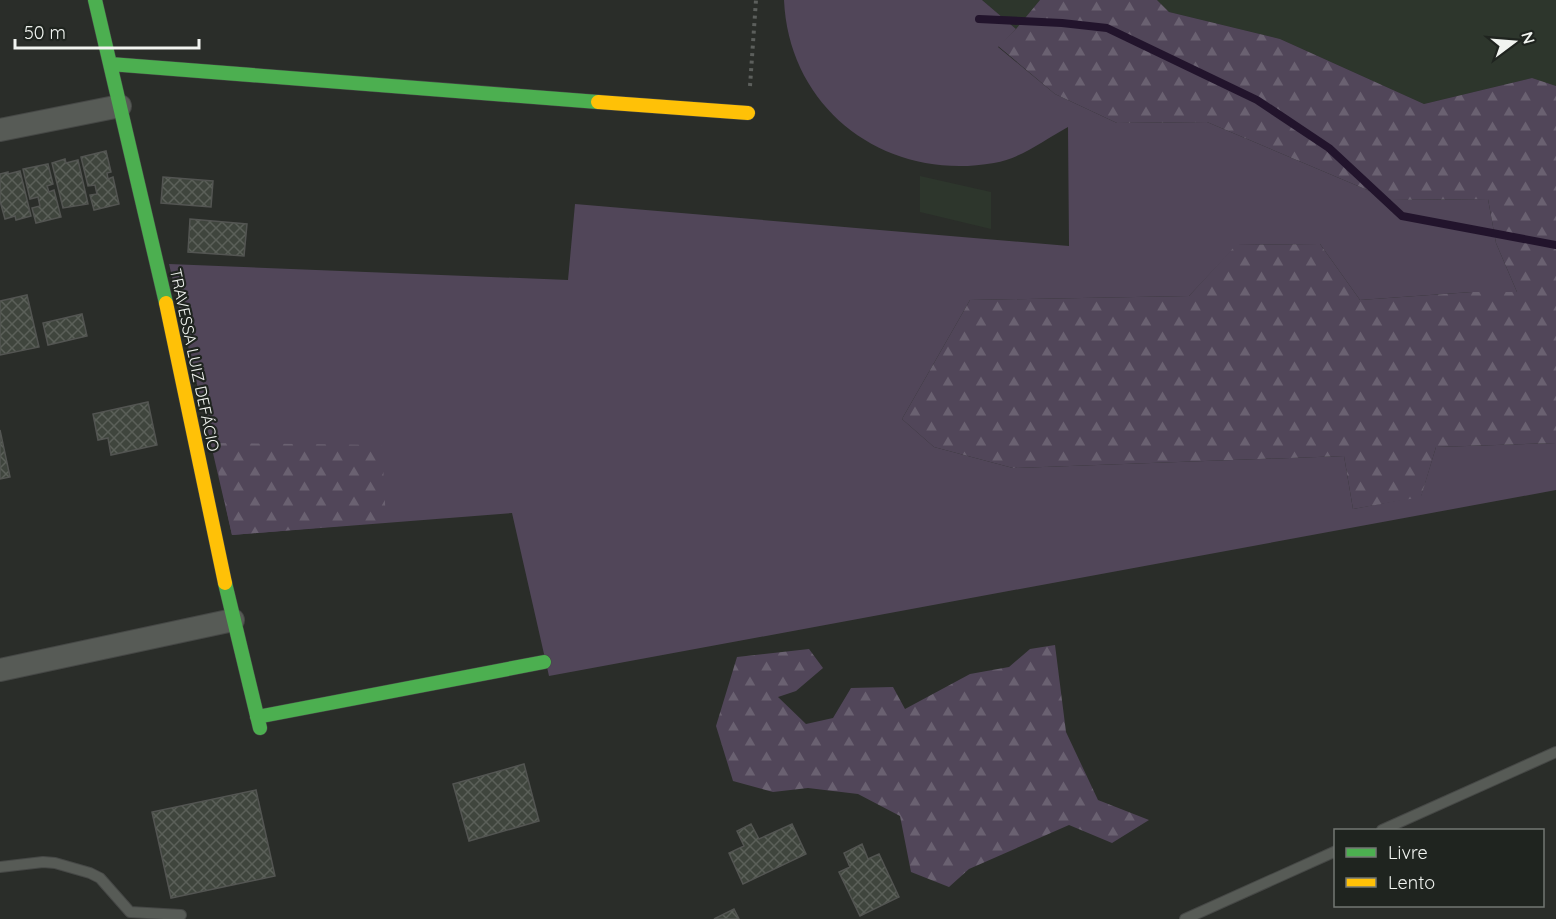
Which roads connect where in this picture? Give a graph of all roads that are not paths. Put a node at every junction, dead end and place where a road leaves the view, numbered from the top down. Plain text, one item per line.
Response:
1 (95, 0) edge
2 (110, 64) junction
3 (120, 106) junction
4 (748, 113) road end
5 (0, 130) edge
6 (233, 620) junction
7 (544, 662) dead end
8 (0, 670) edge
9 (1556, 752) edge
10 (1386, 829) edge
11 (1334, 851) edge
12 (0, 867) edge
13 (181, 915) dead end
14 (1185, 919) edge

1 - 2 street, TRAVESSA LUIZ DEFÁCIO
2 - 3 street, TRAVESSA LUIZ DEFÁCIO
2 - 4 street
3 - 5 street
3 - 6 street, TRAVESSA LUIZ DEFÁCIO
6 - 7 street, TRAVESSA LUIZ DEFÁCIO
6 - 8 street
9 - 10 lane
11 - 14 lane
12 - 13 lane

